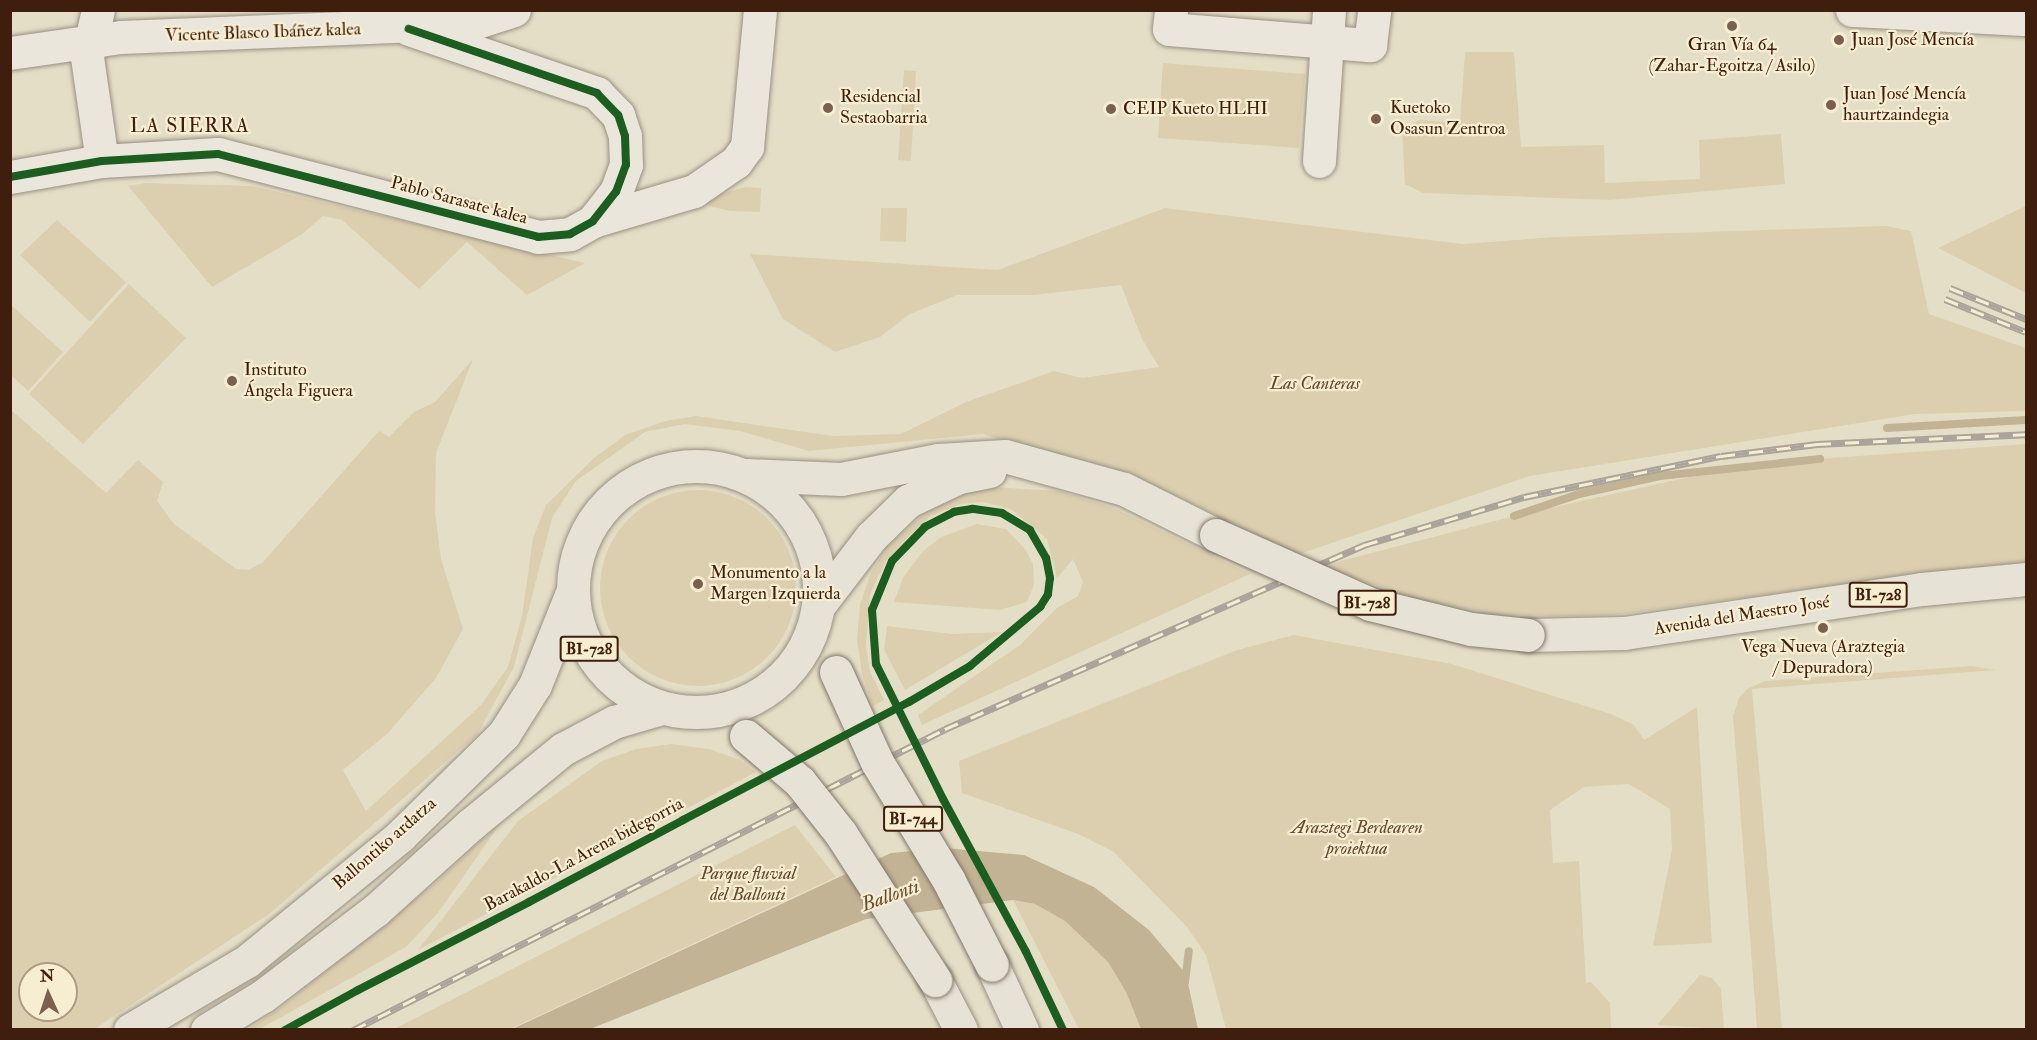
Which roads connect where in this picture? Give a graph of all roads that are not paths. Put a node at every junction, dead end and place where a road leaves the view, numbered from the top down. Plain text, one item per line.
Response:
1 (514, 10) edge
2 (760, 10) edge
3 (1170, 10) edge
4 (1374, 10) edge
5 (1852, 10) edge
6 (2026, 19) edge
7 (93, 26) edge
8 (1328, 26) edge
9 (409, 29) junction
10 (10, 53) edge
11 (102, 161) junction
12 (1319, 161) dead end
13 (10, 177) edge
14 (593, 221) junction
15 (1050, 465) junction
16 (745, 475) junction
17 (2026, 579) edge
18 (571, 595) junction
19 (817, 615) junction
20 (662, 708) junction
21 (695, 713) junction
22 (130, 1029) edge
23 (207, 1029) edge
24 (961, 1029) edge
25 (1022, 1029) edge

1 - 9 street, Vicente Blasco Ibáñez kalea
2 - 14 street
3 - 8 street
4 - 8 street
5 - 6 street
7 - 9 street, Vicente Blasco Ibáñez kalea
7 - 10 street, Vicente Blasco Ibáñez kalea
7 - 11 street
8 - 12 street
9 - 14 street, Pablo Sarasate kalea
11 - 13 street, Pablo Sarasate kalea
11 - 14 street, Pablo Sarasate kalea
15 - 16 main road, BI-728
15 - 17 main road, Avenida del Maestro José / BI-728, bridge
15 - 19 main road, BI-728
16 - 18 main road, BI-728
16 - 19 main road, BI-728
18 - 20 main road, BI-728
18 - 22 main road, Ballontiko ardatza / BI-728
19 - 21 main road, BI-728
19 - 25 main road, BI-744, bridge
20 - 21 main road, BI-728
20 - 23 main road, BI-728
21 - 24 main road, bridge

